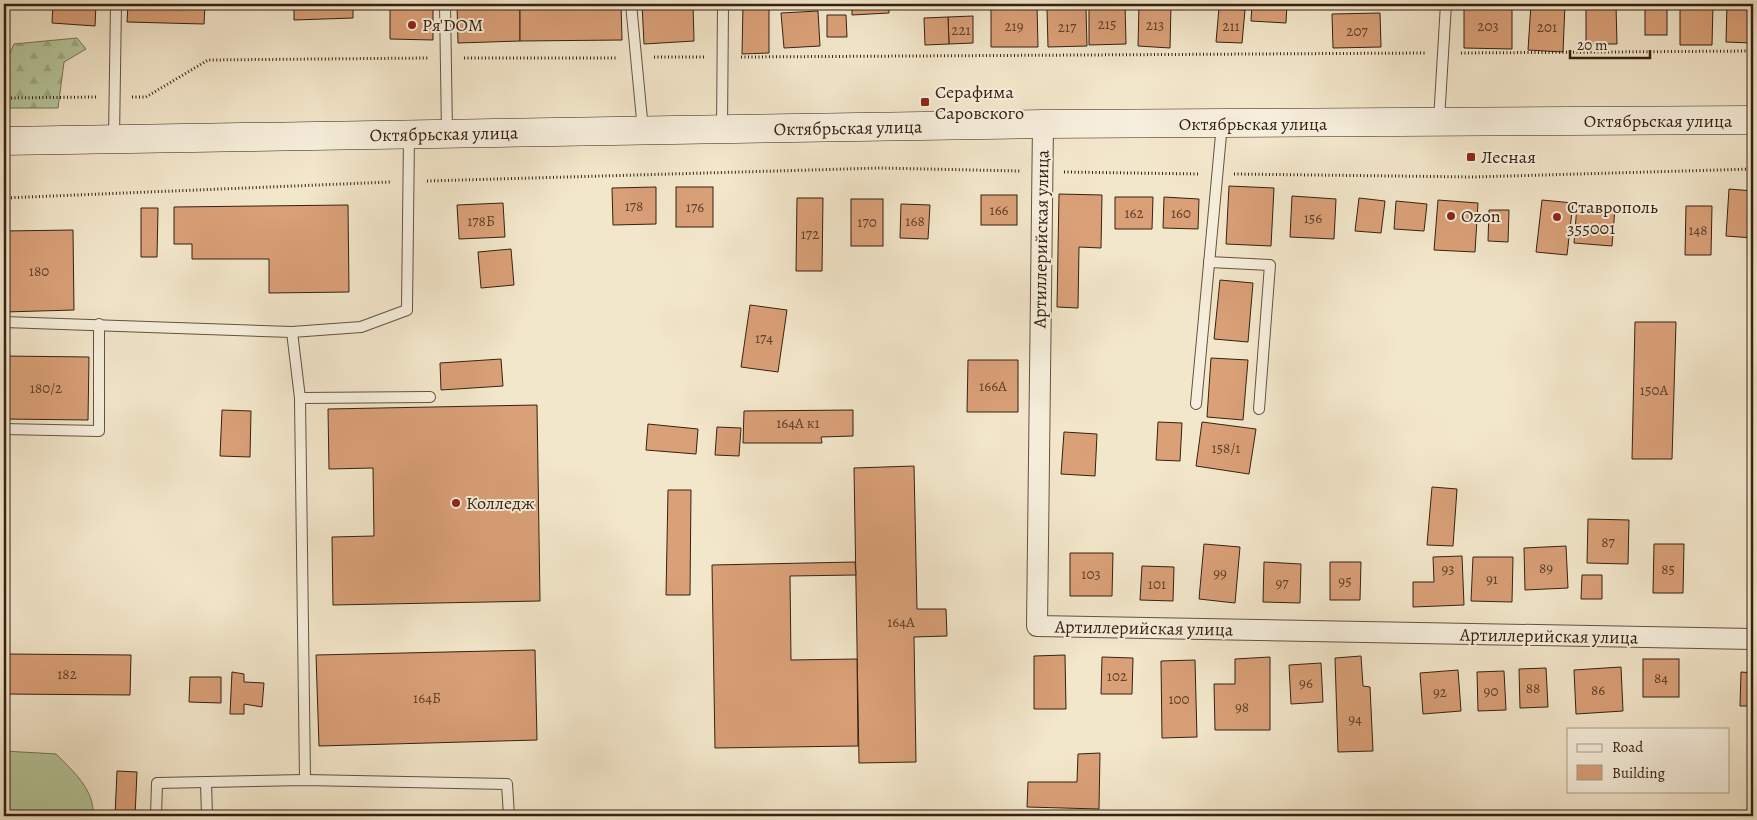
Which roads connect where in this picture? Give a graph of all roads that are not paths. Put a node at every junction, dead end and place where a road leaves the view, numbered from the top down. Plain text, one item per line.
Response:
1 (116, 4) edge
2 (445, 4) edge
3 (631, 4) edge
4 (723, 4) edge
5 (1446, 4) edge
6 (1753, 120) edge
7 (1439, 123) junction
8 (1042, 124) junction
9 (1222, 124) junction
10 (722, 130) junction
11 (643, 131) junction
12 (409, 134) junction
13 (447, 134) junction
14 (114, 139) junction
15 (4, 141) edge
16 (1209, 262) junction
17 (4, 322) edge
18 (99, 324) junction
19 (292, 332) junction
20 (430, 397) dead end
21 (300, 398) junction
22 (1196, 404) dead end
23 (1259, 408) dead end
24 (4, 428) edge
25 (1753, 639) edge
26 (305, 780) junction
27 (206, 783) junction
28 (156, 816) edge
29 (207, 816) edge
30 (509, 816) edge

1 - 14 lane
2 - 13 lane
3 - 11 lane
4 - 10 lane
5 - 7 lane
6 - 7 main road, Октябрьская улица
7 - 9 main road, Октябрьская улица
8 - 9 main road, Октябрьская улица
8 - 10 main road, Октябрьская улица
8 - 25 street, Артиллерийская улица
9 - 16 lane
10 - 11 main road, Октябрьская улица
11 - 13 main road, Октябрьская улица
12 - 13 main road, Октябрьская улица
12 - 14 main road, Октябрьская улица
12 - 19 lane
14 - 15 main road, Октябрьская улица
16 - 22 lane
16 - 23 lane
17 - 18 lane
18 - 19 lane
18 - 24 lane
19 - 21 lane
20 - 21 lane
21 - 26 lane
26 - 27 lane
26 - 30 lane
27 - 28 lane
27 - 29 lane

